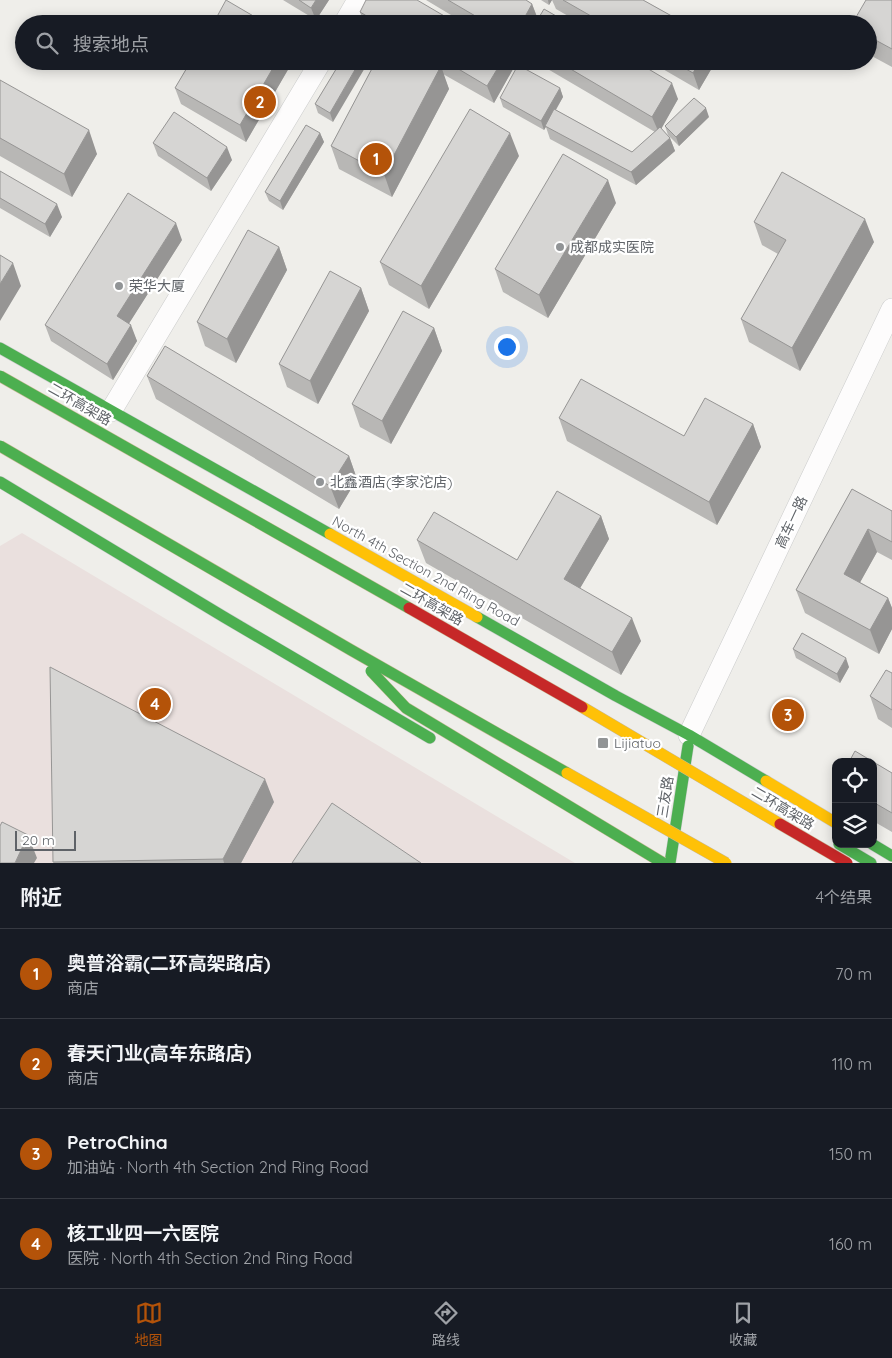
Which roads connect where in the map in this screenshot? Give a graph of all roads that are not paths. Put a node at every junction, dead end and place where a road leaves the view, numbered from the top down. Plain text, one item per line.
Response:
1 (358, 0) edge
2 (349, 15) edge
3 (316, 70) edge
4 (892, 310) edge
5 (0, 348) edge
6 (0, 376) edge
7 (112, 410) junction
8 (0, 446) edge
9 (0, 482) edge
10 (351, 650) junction
11 (549, 688) junction
12 (604, 707) dead end
13 (681, 740) junction
14 (438, 742) dead end
15 (698, 761) dead end
16 (832, 821) edge
17 (592, 833) dead end
18 (877, 847) edge
19 (846, 848) edge
20 (892, 856) edge
21 (643, 863) edge
22 (662, 863) edge
23 (670, 863) edge
24 (726, 863) edge
25 (847, 863) edge
26 (871, 863) edge

1 - 2 street
3 - 7 street
4 - 13 street, 高车一路
5 - 7 main road, North 4th Section 2nd Ring Road
6 - 11 main road, 二环高架路, bridge
7 - 13 main road, North 4th Section 2nd Ring Road
8 - 10 main road, bridge
9 - 14 main road
10 - 22 main road, bridge
10 - 24 main road, bridge
11 - 12 main road, bridge
11 - 25 main road, 二环高架路, bridge
13 - 15 main road
13 - 16 main road, North 4th Section 2nd Ring Road
13 - 23 main road, 三友路
17 - 21 main road
18 - 20 main road
19 - 26 main road

